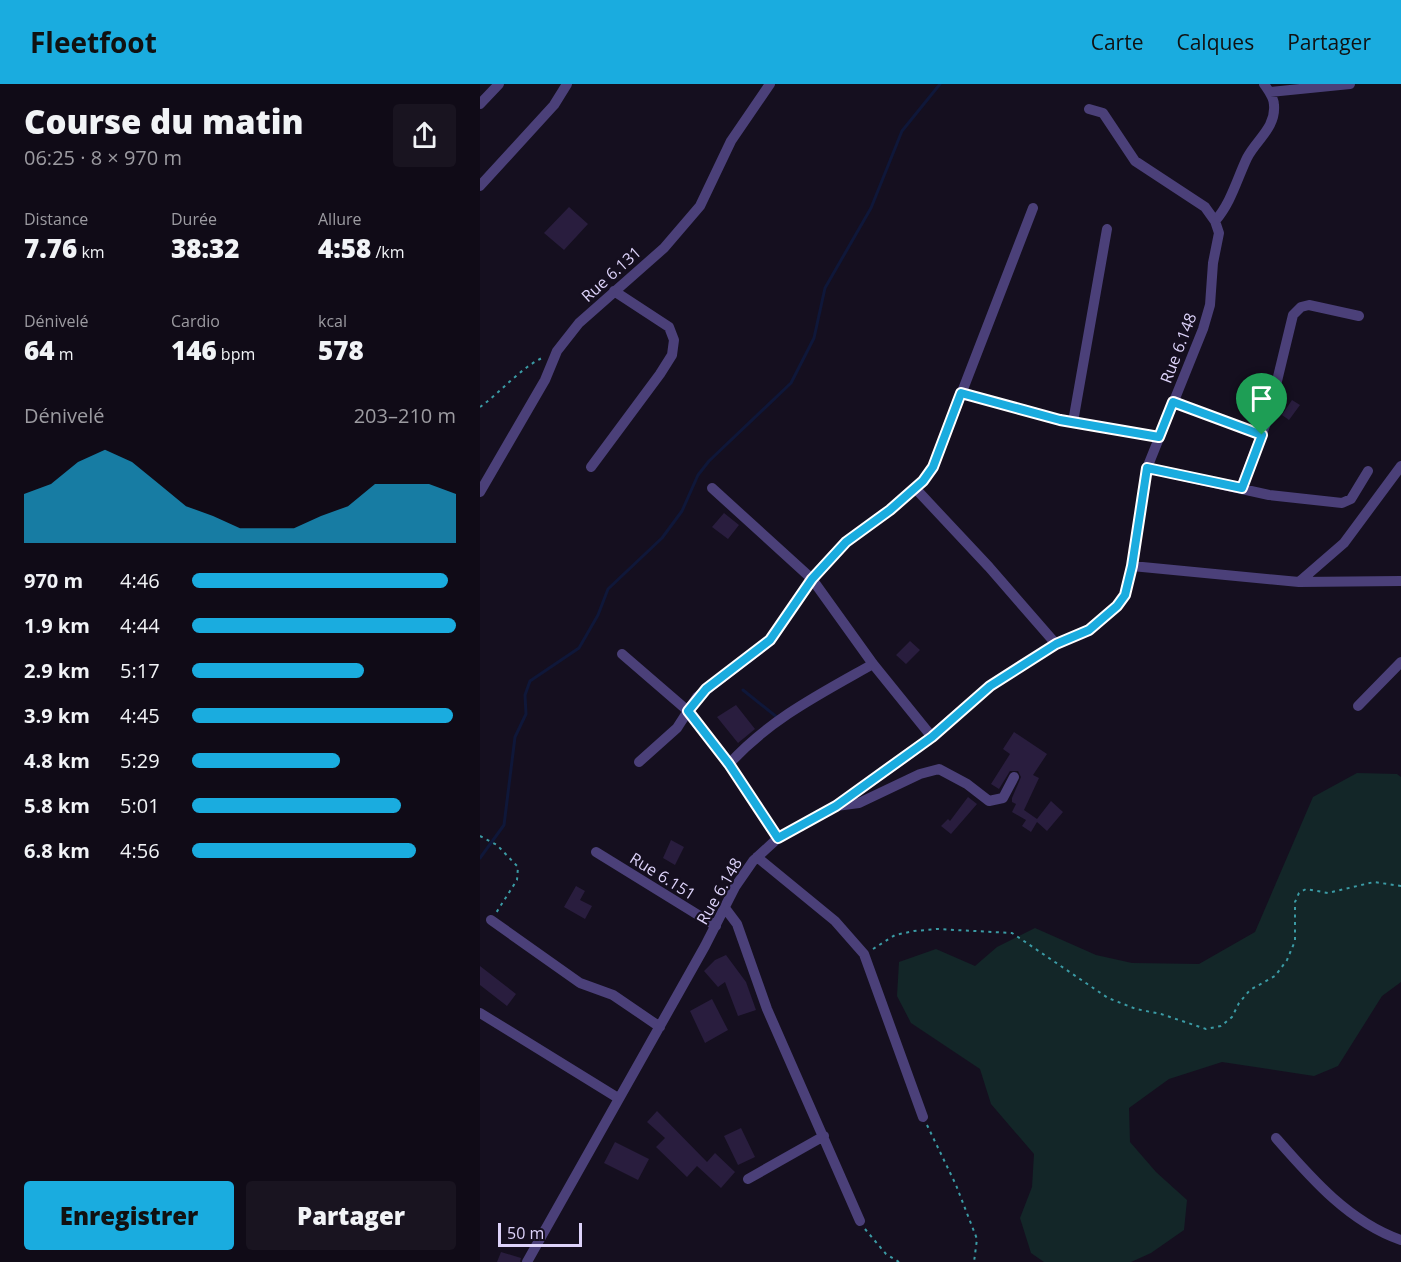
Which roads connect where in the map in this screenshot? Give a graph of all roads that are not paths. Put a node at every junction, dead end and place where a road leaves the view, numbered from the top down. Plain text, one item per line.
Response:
1 (499, 84) edge
2 (567, 84) edge
3 (770, 84) edge
4 (1350, 84) edge
5 (1267, 88) edge
6 (480, 104) edge
7 (1089, 109) dead end
8 (480, 186) edge
9 (1033, 208) dead end
10 (1215, 221) junction
11 (1107, 229) dead end
12 (614, 291) junction
13 (1359, 316) dead end
14 (961, 393) junction
15 (1173, 402) junction
16 (1073, 422) junction
17 (1262, 435) junction
18 (1159, 437) junction
19 (591, 466) dead end
20 (1401, 466) edge
21 (1147, 468) junction
22 (1368, 471) dead end
23 (712, 488) dead end
24 (915, 488) junction
25 (1242, 488) junction
26 (480, 492) edge
27 (1132, 566) junction
28 (812, 579) junction
29 (1401, 581) edge
30 (1299, 582) junction
31 (1056, 644) junction
32 (622, 654) dead end
33 (873, 664) junction
34 (1399, 669) edge
35 (1358, 706) dead end
36 (688, 711) junction
37 (932, 737) junction
38 (639, 762) dead end
39 (729, 764) junction
40 (1014, 777) dead end
41 (836, 806) junction
42 (778, 838) junction
43 (596, 852) dead end
44 (757, 857) junction
45 (724, 908) junction
46 (491, 920) road end
47 (716, 926) junction
48 (480, 1012) edge
49 (660, 1027) junction
50 (618, 1098) junction
51 (923, 1118) road end
52 (824, 1136) junction
53 (1276, 1138) dead end
54 (748, 1179) dead end
55 (860, 1221) road end
56 (1401, 1240) edge
57 (527, 1262) edge

1 - 6 street
2 - 8 street
3 - 12 street, Rue 6.131
4 - 5 street
5 - 10 street
7 - 10 street
9 - 14 street
10 - 15 street, Rue 6.148
11 - 16 street
12 - 19 street
12 - 26 street, Rue 6.131
13 - 17 street
14 - 16 street
14 - 24 street
15 - 17 street
15 - 18 street, Rue 6.148
16 - 18 street
17 - 25 street
18 - 21 street, Rue 6.148
20 - 30 street
21 - 25 street
21 - 27 street, Rue 6.148
22 - 25 street
23 - 28 street
24 - 28 street
24 - 31 street
27 - 30 street
27 - 31 street, Rue 6.148
28 - 33 street
28 - 36 street
29 - 30 street
31 - 37 street, Rue 6.148
32 - 36 street
33 - 37 street
33 - 39 street
34 - 35 street
36 - 38 street
36 - 39 street
37 - 41 street, Rue 6.148
39 - 42 street
40 - 41 street
41 - 42 street, Rue 6.148
42 - 44 street, Rue 6.148
43 - 47 street, Rue 6.151
44 - 45 street, Rue 6.148
44 - 51 street
45 - 47 street, Rue 6.148
45 - 52 street
46 - 49 street
47 - 49 street, Rue 6.148
48 - 50 street
49 - 50 street, Rue 6.148
50 - 57 street, Rue 6.148
52 - 54 street
52 - 55 street
53 - 56 street

